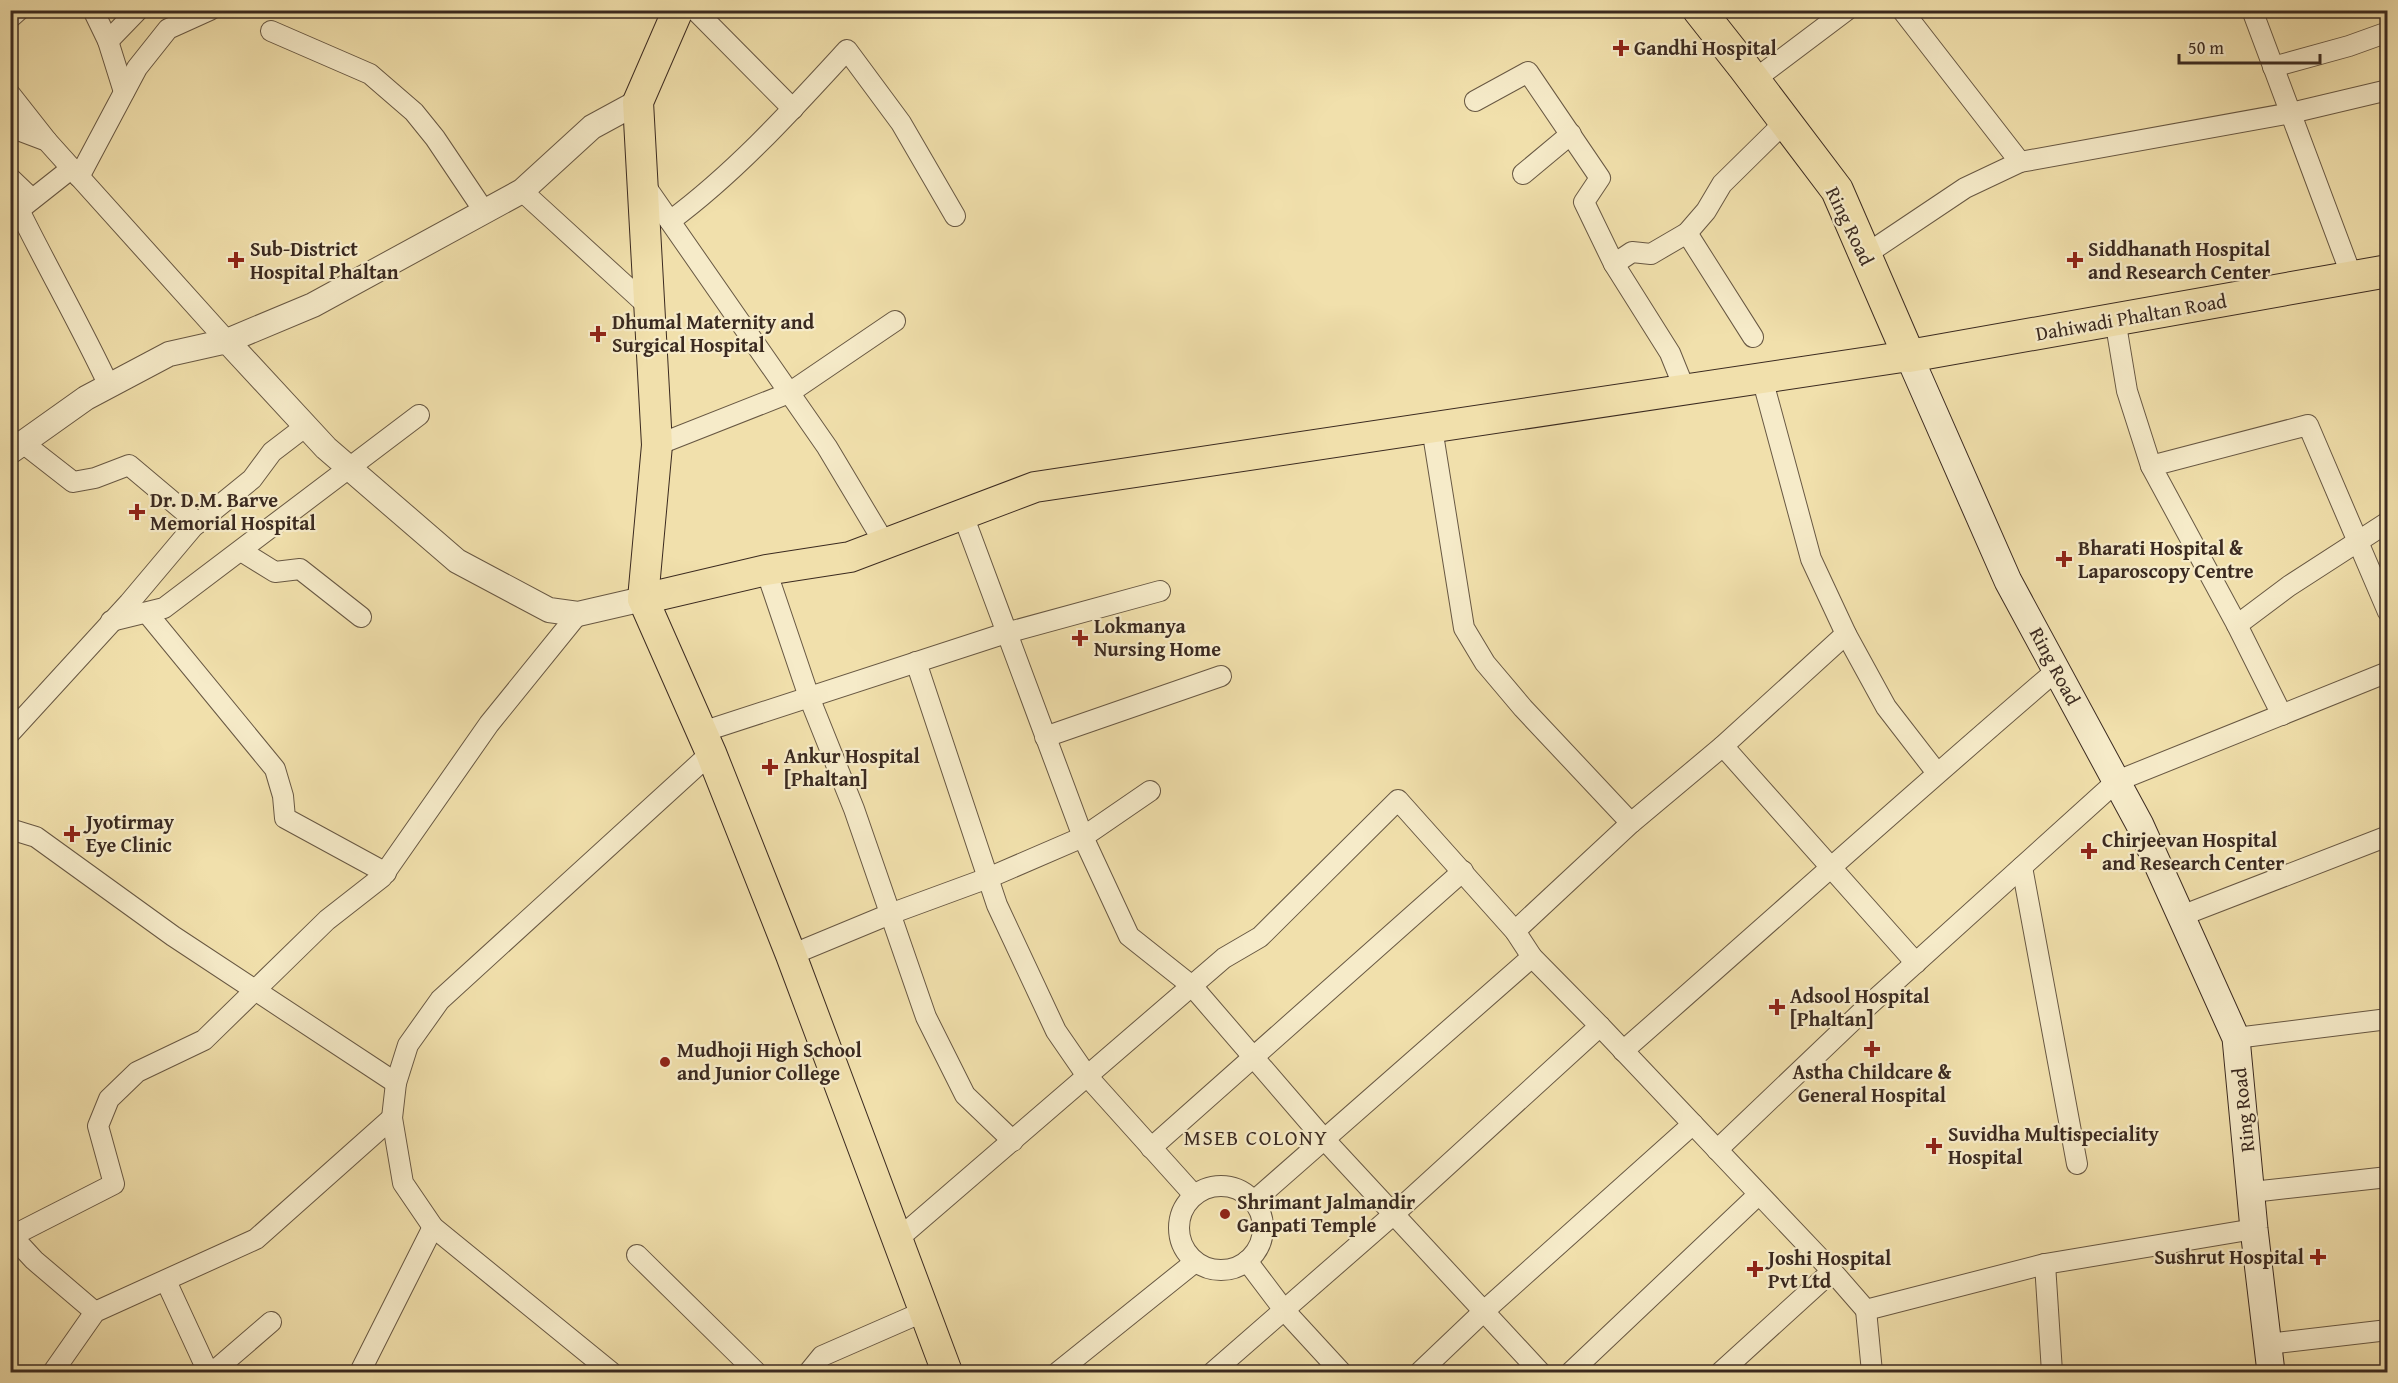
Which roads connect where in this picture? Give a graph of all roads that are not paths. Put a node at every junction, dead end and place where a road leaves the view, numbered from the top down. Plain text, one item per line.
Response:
1 (19, 10) edge
2 (93, 10) edge
3 (138, 10) edge
4 (210, 10) edge
5 (678, 10) edge
6 (695, 10) edge
7 (1699, 10) edge
8 (1847, 10) edge
9 (1902, 10) edge
10 (2252, 11) edge
11 (10, 18) edge
12 (271, 31) dead end
13 (2388, 32) edge
14 (108, 41) junction
15 (2273, 67) junction
16 (1754, 80) junction
17 (2388, 90) edge
18 (124, 92) junction
19 (10, 94) edge
20 (1475, 101) dead end
21 (638, 102) junction
22 (793, 109) junction
23 (2291, 114) junction
24 (1785, 122) junction
25 (10, 127) edge
26 (1571, 134) junction
27 (47, 141) junction
28 (2020, 162) junction
29 (75, 172) junction
30 (1523, 174) dead end
31 (10, 178) edge
32 (642, 182) junction
33 (522, 191) junction
34 (21, 209) edge
35 (484, 211) junction
36 (956, 216) dead end
37 (670, 221) junction
38 (1687, 233) junction
39 (1865, 255) junction
40 (1614, 264) junction
41 (2388, 271) edge
42 (2352, 277) junction
43 (649, 307) junction
44 (2115, 319) junction
45 (895, 321) dead end
46 (1753, 337) dead end
47 (227, 341) junction
48 (1909, 356) junction
49 (1762, 378) junction
50 (110, 386) junction
51 (1685, 390) junction
52 (789, 393) junction
53 (419, 416) dead end
54 (306, 426) junction
55 (1432, 428) junction
56 (657, 445) junction
57 (17, 448) edge
58 (2151, 466) junction
59 (348, 467) junction
60 (963, 515) junction
61 (2388, 522) edge
62 (198, 523) junction
63 (2356, 540) junction
64 (885, 544) junction
65 (241, 551) junction
66 (766, 570) junction
67 (1160, 591) dead end
68 (643, 599) junction
69 (2388, 612) edge
70 (147, 613) junction
71 (578, 614) junction
72 (361, 617) dead end
73 (111, 621) junction
74 (2238, 625) junction
75 (1006, 633) junction
76 (1846, 634) junction
77 (916, 662) junction
78 (2057, 670) junction
79 (2388, 672) edge
80 (1221, 676) dead end
81 (809, 697) junction
82 (2282, 715) junction
83 (10, 733) edge
84 (1045, 737) junction
85 (706, 742) junction
86 (1723, 746) junction
87 (1937, 773) junction
88 (2117, 781) junction
89 (1150, 791) dead end
90 (1631, 823) junction
91 (10, 829) edge
92 (2388, 836) edge
93 (1083, 837) junction
94 (2022, 867) junction
95 (1831, 870) junction
96 (1463, 871) junction
97 (386, 873) junction
98 (988, 878) junction
99 (890, 914) junction
100 (2181, 916) junction
101 (1515, 931) junction
102 (791, 956) junction
103 (1532, 957) junction
104 (1916, 963) junction
105 (1192, 986) junction
106 (256, 992) junction
107 (2388, 1019) edge
108 (1600, 1026) junction
109 (2236, 1038) junction
110 (1623, 1051) junction
111 (1252, 1057) junction
112 (1087, 1077) junction
113 (396, 1083) junction
114 (392, 1118) junction
115 (1693, 1124) junction
116 (1324, 1139) junction
117 (1013, 1141) junction
118 (1151, 1148) junction
119 (1717, 1150) junction
120 (2077, 1164) dead end
121 (2388, 1177) edge
122 (2252, 1192) junction
123 (1194, 1195) junction
124 (1758, 1195) junction
125 (1254, 1201) junction
126 (1394, 1214) junction
127 (433, 1227) junction
128 (2254, 1229) junction
129 (11, 1235) edge
130 (898, 1239) junction
131 (637, 1255) dead end
132 (1247, 1261) junction
133 (1195, 1262) junction
134 (2045, 1264) junction
135 (1832, 1271) junction
136 (166, 1281) junction
137 (1284, 1310) junction
138 (1866, 1310) junction
139 (925, 1311) junction
140 (95, 1312) junction
141 (1483, 1312) junction
142 (272, 1322) dead end
143 (2388, 1330) edge
144 (2268, 1344) junction
145 (53, 1372) edge
146 (208, 1372) edge
147 (213, 1372) edge
148 (360, 1372) edge
149 (611, 1372) edge
150 (756, 1372) edge
151 (809, 1372) edge
152 (947, 1372) edge
153 (1058, 1372) edge
154 (1213, 1372) edge
155 (1341, 1372) edge
156 (1420, 1372) edge
157 (1540, 1372) edge
158 (1571, 1372) edge
159 (1721, 1372) edge
160 (1872, 1372) edge
161 (2052, 1372) edge
162 (2271, 1372) edge

1 - 11 street
2 - 14 street
3 - 14 street
4 - 18 street
5 - 21 main road
6 - 22 street
7 - 16 highway, Ring Road
8 - 16 street
9 - 28 street
10 - 15 street
12 - 35 street
13 - 15 street
14 - 18 street
15 - 23 street
16 - 24 highway, Ring Road
17 - 23 street
18 - 29 street
19 - 27 street
20 - 26 street
21 - 32 main road
21 - 33 street
22 - 36 street
22 - 37 street
23 - 28 street
23 - 42 street
24 - 38 street
24 - 39 highway, Ring Road
25 - 27 street
26 - 30 street
26 - 40 street
27 - 29 street
28 - 39 street
29 - 34 street
29 - 47 street
31 - 34 street
32 - 37 street
32 - 43 main road
33 - 35 street
33 - 43 street
34 - 50 street
35 - 47 street
37 - 52 street
38 - 40 street
38 - 46 street
39 - 48 highway, Ring Road
40 - 51 street
41 - 42 highway, Dahiwadi Phaltan Road
42 - 44 highway, Dahiwadi Phaltan Road
43 - 56 main road
44 - 48 highway, Dahiwadi Phaltan Road
44 - 58 street
45 - 52 street
47 - 50 street
47 - 54 street
48 - 49 main road
48 - 78 main road, Ring Road
49 - 51 main road
49 - 76 street
50 - 57 street
51 - 55 main road
52 - 56 street
52 - 64 street
53 - 59 street
54 - 59 street
54 - 62 street
55 - 60 main road
55 - 90 street
56 - 68 main road
57 - 62 street
58 - 63 street
58 - 74 street
59 - 65 street
59 - 71 street
60 - 64 main road
60 - 75 street
61 - 63 street
62 - 73 street
63 - 69 street
63 - 74 street
64 - 66 main road
65 - 70 street
65 - 72 street
66 - 68 main road
66 - 81 street
67 - 75 street
68 - 71 street
68 - 85 main road
70 - 73 street
70 - 97 street
71 - 97 street
73 - 83 street
74 - 82 street
75 - 77 street
75 - 84 street
76 - 86 street
76 - 87 street
77 - 81 street
77 - 98 street
78 - 87 street
78 - 88 main road, Ring Road
79 - 82 street
80 - 84 street
81 - 85 street
81 - 99 street
82 - 88 street
84 - 93 street
85 - 102 main road
85 - 113 street
86 - 90 street
86 - 95 street
87 - 95 street
88 - 94 street
88 - 100 main road, Ring Road
89 - 93 street
90 - 101 street
91 - 106 street
92 - 100 street
93 - 98 street
93 - 105 street
94 - 104 street
94 - 120 street
95 - 104 street
95 - 110 street
96 - 101 street
96 - 105 street
96 - 111 street
97 - 106 street
98 - 99 street
98 - 112 street
99 - 102 street
99 - 117 street
100 - 109 main road, Ring Road
101 - 103 street
102 - 130 main road
103 - 108 street
103 - 116 street
104 - 119 street
105 - 111 street
105 - 112 street
106 - 113 street
106 - 129 street
107 - 109 street
108 - 110 street
108 - 126 street
109 - 122 main road, Ring Road
110 - 115 street
111 - 116 street
111 - 118 street
112 - 117 street
112 - 118 street
113 - 114 street
114 - 127 street
114 - 136 street
115 - 119 street
115 - 141 street
116 - 125 street
116 - 126 street
117 - 130 street
118 - 123 street
119 - 124 street
121 - 122 street
122 - 128 main road, Ring Road
123 - 125 street
123 - 133 street
124 - 135 street
124 - 158 street
125 - 132 street
126 - 137 street
126 - 141 street
127 - 148 street
127 - 149 street
128 - 134 street
128 - 144 main road, Ring Road
129 - 140 street
130 - 139 main road
131 - 150 street
132 - 133 street
132 - 137 street
133 - 153 street
134 - 138 street
134 - 161 street
135 - 138 street
135 - 159 street
136 - 140 street
136 - 146 street
137 - 154 street
137 - 155 street
138 - 160 street
139 - 151 street
139 - 152 main road
140 - 145 street
141 - 156 street
141 - 157 street
142 - 147 street
143 - 144 street
144 - 162 main road, Ring Road

